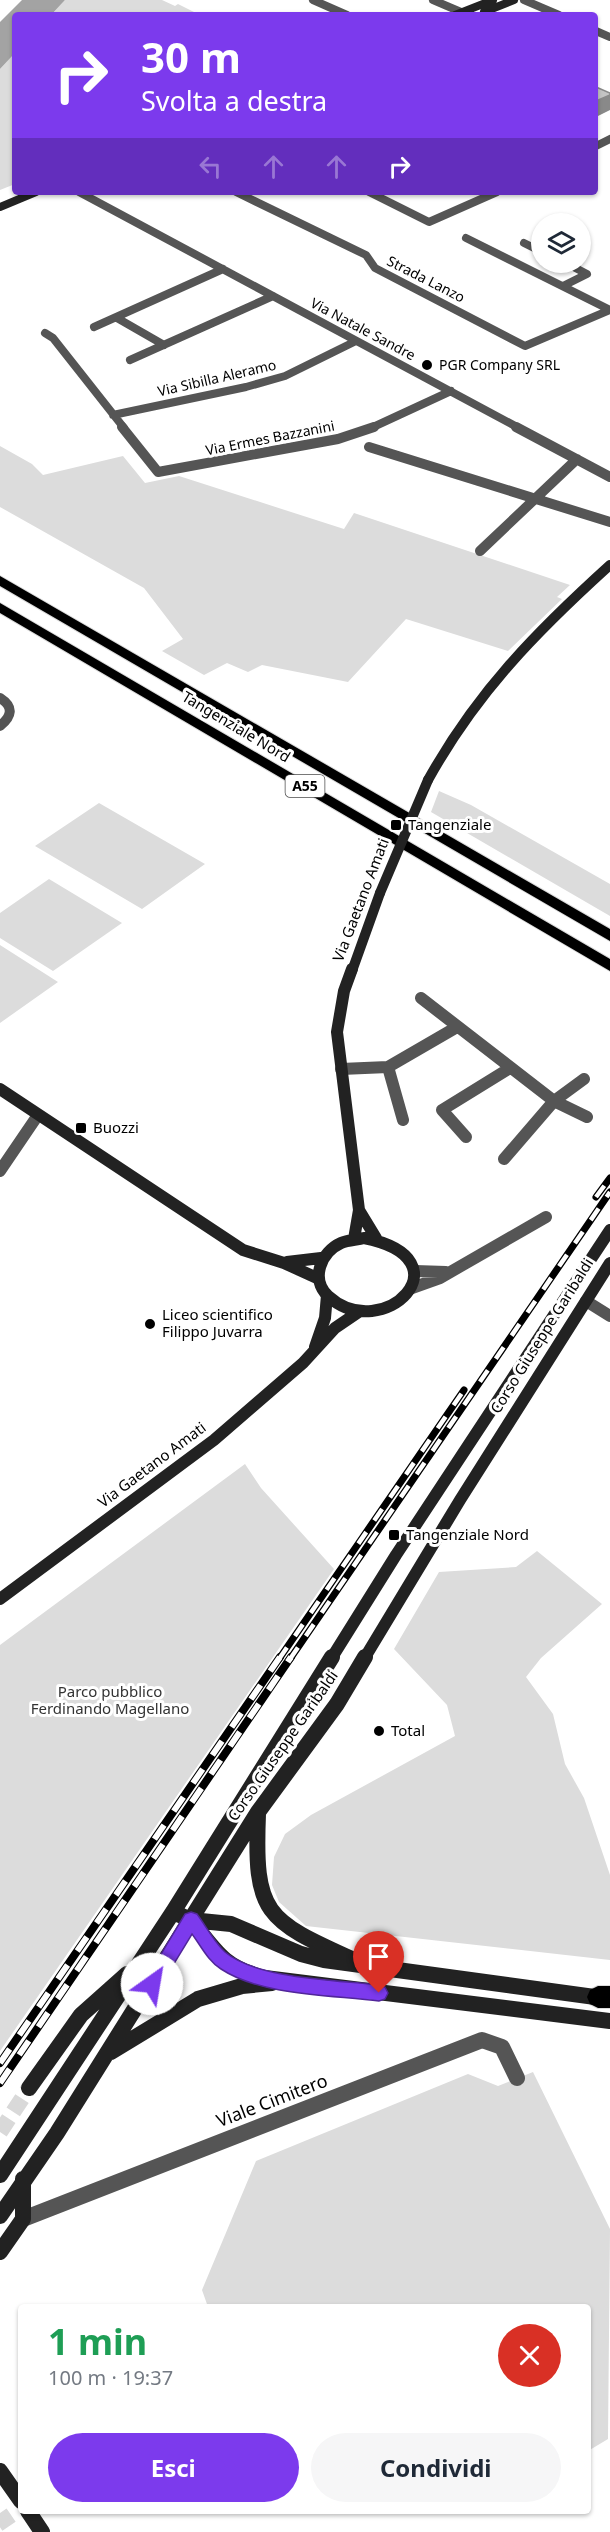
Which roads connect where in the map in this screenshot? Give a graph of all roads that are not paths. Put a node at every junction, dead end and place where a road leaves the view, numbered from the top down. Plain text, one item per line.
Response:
1 (313, 0) edge
2 (433, 0) edge
3 (493, 0) edge
4 (514, 0) edge
5 (524, 0) edge
6 (340, 12) edge
7 (454, 12) edge
8 (463, 12) edge
9 (484, 12) edge
10 (552, 12) edge
11 (29, 195) edge
12 (85, 195) edge
13 (242, 195) edge
14 (375, 195) edge
15 (490, 195) edge
16 (0, 207) edge
17 (466, 238) dead end
18 (524, 243) dead end
19 (531, 246) edge
20 (223, 269) junction
21 (585, 273) edge
22 (563, 286) junction
23 (273, 296) junction
24 (610, 310) edge
25 (117, 318) junction
26 (94, 327) dead end
27 (45, 333) dead end
28 (356, 341) junction
29 (164, 345) junction
30 (130, 360) dead end
31 (451, 392) junction
32 (113, 415) junction
33 (369, 447) dead end
34 (576, 459) junction
35 (610, 477) edge
36 (535, 499) junction
37 (610, 522) edge
38 (480, 551) dead end
39 (610, 565) edge
40 (0, 580) edge
41 (0, 606) edge
42 (0, 698) edge
43 (0, 726) edge
44 (610, 936) edge
45 (610, 966) edge
46 (421, 998) dead end
47 (457, 1027) junction
48 (388, 1067) junction
49 (510, 1068) junction
50 (341, 1069) junction
51 (584, 1079) dead end
52 (0, 1089) edge
53 (554, 1101) junction
54 (38, 1115) junction
55 (587, 1117) dead end
56 (403, 1120) dead end
57 (466, 1137) dead end
58 (504, 1159) dead end
59 (0, 1171) edge
60 (358, 1210) junction
61 (546, 1217) dead end
62 (610, 1230) edge
63 (376, 1238) junction
64 (354, 1239) junction
65 (321, 1258) junction
66 (284, 1263) junction
67 (610, 1263) edge
68 (415, 1271) junction
69 (450, 1271) junction
70 (317, 1278) junction
71 (412, 1288) junction
72 (327, 1295) junction
73 (586, 1301) junction
74 (360, 1311) junction
75 (610, 1316) edge
76 (315, 1347) junction
77 (0, 1599) edge
78 (258, 1812) junction
79 (173, 1912) junction
80 (191, 1920) junction
81 (139, 1963) junction
82 (369, 1966) junction
83 (283, 1982) junction
84 (606, 1998) edge
85 (610, 2021) edge
86 (107, 2054) junction
87 (517, 2078) dead end
88 (29, 2088) tunnel mouth
89 (0, 2175) edge
90 (24, 2179) junction
91 (0, 2217) edge
92 (23, 2219) junction
93 (0, 2252) edge
94 (0, 2471) edge
95 (18, 2497) edge
96 (30, 2514) edge
97 (42, 2532) edge

1 - 6 street
2 - 7 street
3 - 8 street
4 - 9 street
5 - 10 street
11 - 16 street
12 - 20 street
13 - 24 street, Strada Lanzo
14 - 15 street
17 - 22 street
18 - 19 street
20 - 23 street
20 - 25 street
21 - 22 street
22 - 24 street
23 - 28 street, Via Natale Sandre
23 - 29 street
25 - 26 street
25 - 29 street
27 - 32 street
28 - 31 street, Via Natale Sandre
28 - 32 street, Via Sibilla Aleramo
29 - 30 street
31 - 32 street, Via Ermes Bazzanini
31 - 34 street, Via Natale Sandre
33 - 36 street
34 - 35 street, Via Natale Sandre
34 - 36 street
36 - 37 street
36 - 38 street
39 - 50 street, Via Gaetano Amati, bridge
40 - 44 highway, Tangenziale Nord / A55
41 - 45 highway, Tangenziale Nord / A55
42 - 43 street
46 - 47 street
47 - 48 street
47 - 49 street
48 - 50 street
48 - 56 street
49 - 53 street
49 - 57 street
50 - 60 street, Via Gaetano Amati
51 - 53 street
52 - 54 street
53 - 55 street
53 - 58 street
54 - 59 street
54 - 66 street
60 - 63 street, Via Gaetano Amati
60 - 64 street, Via Gaetano Amati
61 - 69 street
62 - 79 street, Corso Giuseppe Garibaldi
63 - 64 street
63 - 68 street
64 - 65 street
65 - 66 street
65 - 70 street
66 - 70 street
67 - 73 street, Corso Giuseppe Garibaldi
68 - 69 street
68 - 71 street
69 - 71 street
70 - 72 street
71 - 74 street
72 - 74 street
72 - 76 street, Via Gaetano Amati
73 - 75 street
73 - 78 street, Corso Giuseppe Garibaldi
74 - 76 street, Via Gaetano Amati
76 - 77 street, Via Gaetano Amati
78 - 80 street, Corso Giuseppe Garibaldi
78 - 82 street
79 - 80 street
79 - 81 street, Corso Giuseppe Garibaldi
80 - 82 street
80 - 83 street
80 - 86 street, Corso Giuseppe Garibaldi
81 - 88 street
81 - 89 street, Corso Giuseppe Garibaldi
82 - 84 street
83 - 85 street
83 - 86 street
86 - 90 street, Corso Giuseppe Garibaldi
87 - 92 street, Viale Cimitero
90 - 91 street, Corso Giuseppe Garibaldi
90 - 92 street
92 - 93 street
94 - 95 street
96 - 97 street

